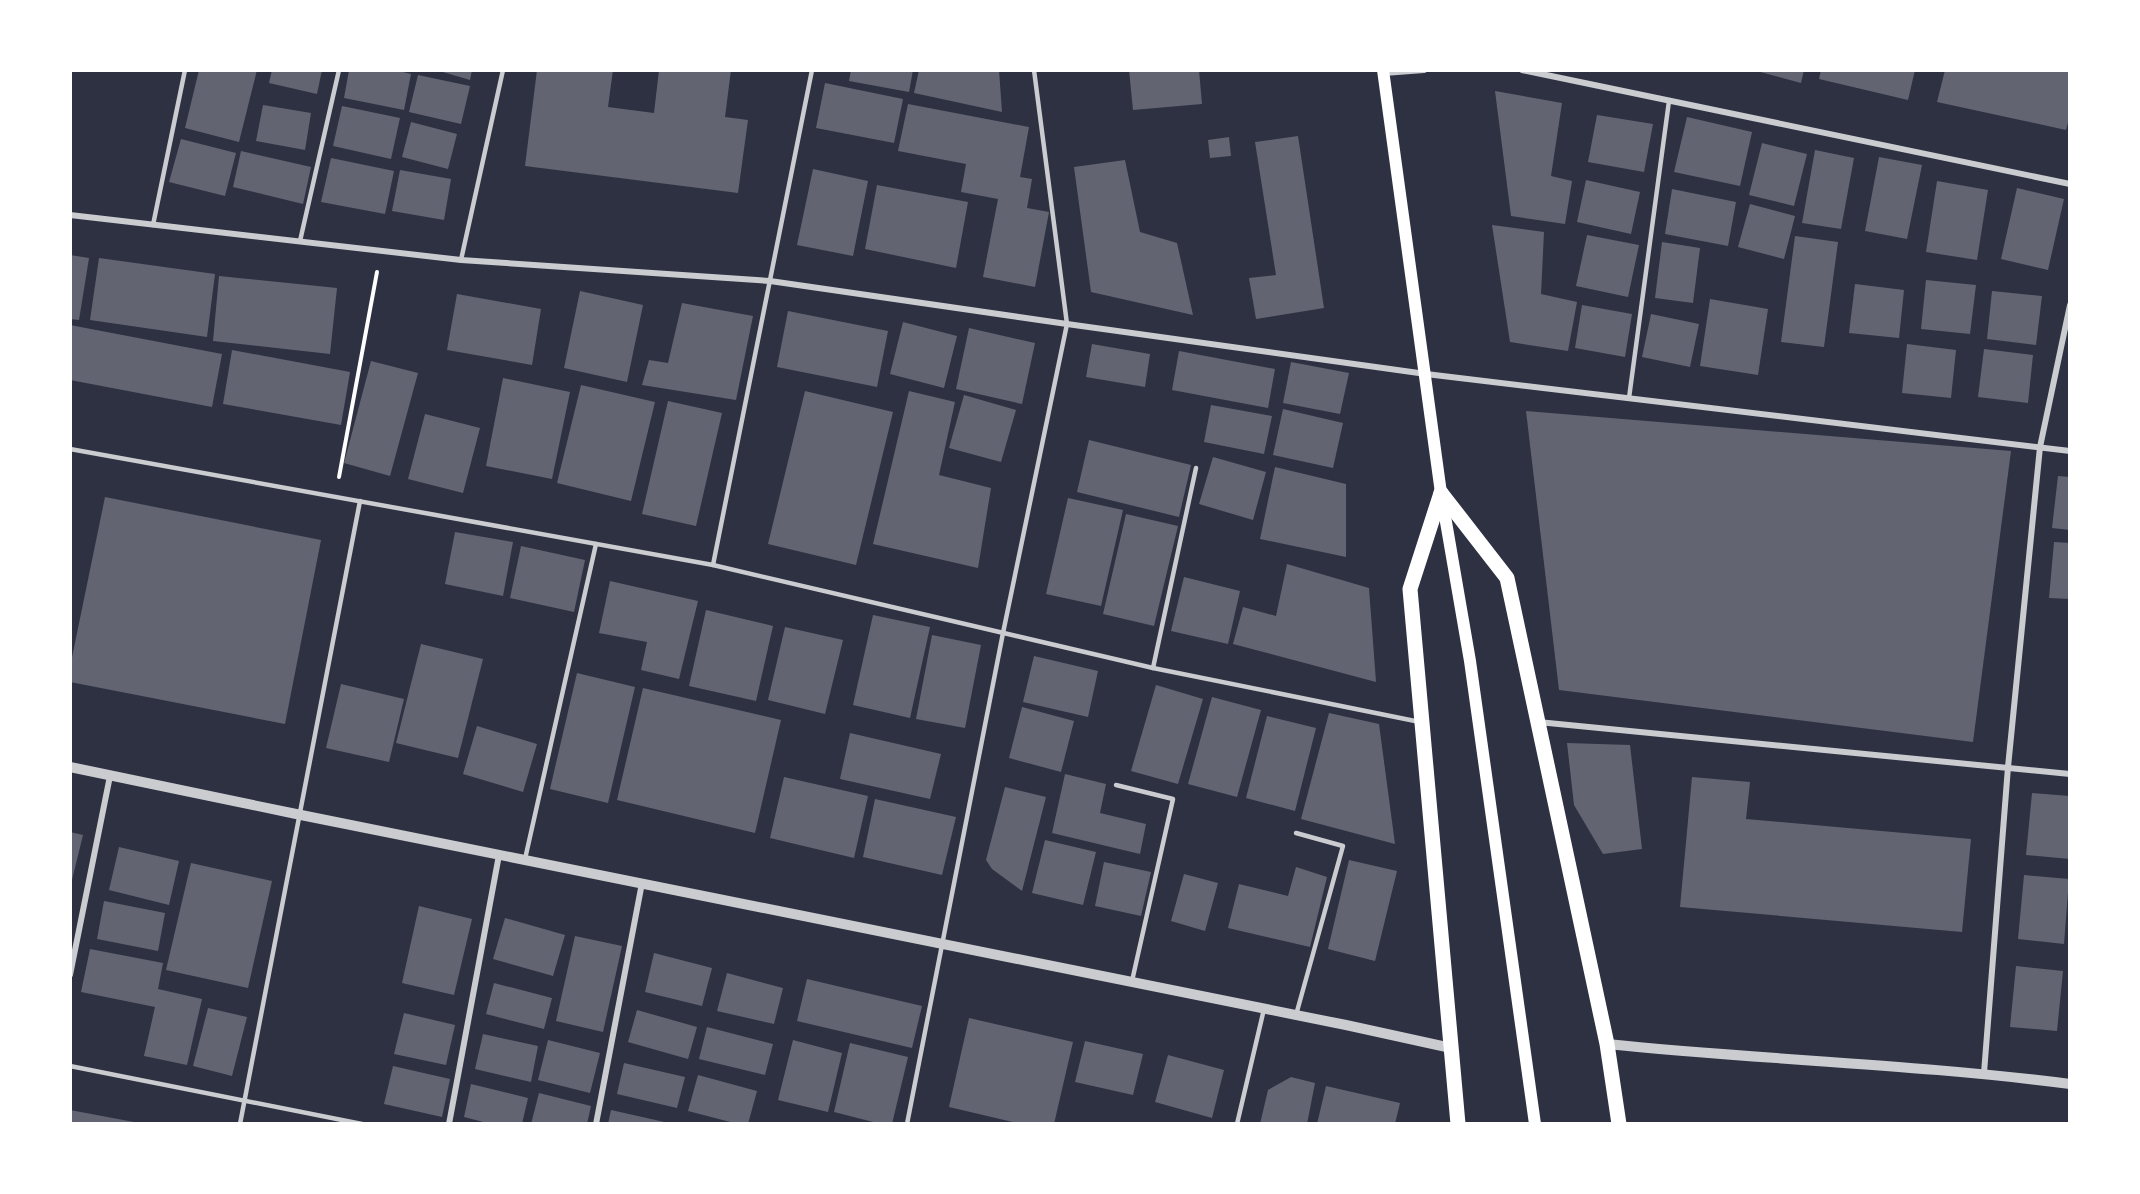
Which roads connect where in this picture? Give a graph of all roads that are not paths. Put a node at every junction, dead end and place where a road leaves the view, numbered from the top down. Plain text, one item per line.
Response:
1 (185, 70) edge
2 (339, 70) edge
3 (502, 70) edge
4 (812, 70) edge
5 (1034, 70) edge
6 (1424, 70) edge
7 (1522, 70) edge
8 (1383, 72) edge
9 (1669, 101) junction
10 (2070, 184) edge
11 (70, 216) edge
12 (153, 225) junction
13 (300, 241) junction
14 (461, 260) junction
15 (770, 281) junction
16 (2070, 305) edge
17 (1067, 324) junction
18 (1426, 374) junction
19 (1629, 398) junction
20 (2040, 447) junction
21 (70, 449) edge
22 (2070, 451) edge
23 (1196, 468) dead end
24 (1441, 493) junction
25 (360, 501) junction
26 (596, 544) junction
27 (712, 565) junction
28 (1003, 633) junction
29 (1153, 668) junction
30 (1422, 722) junction
31 (1538, 722) junction
32 (70, 767) edge
33 (2008, 767) junction
34 (2070, 774) edge
35 (110, 776) junction
36 (1116, 785) dead end
37 (301, 815) junction
38 (1296, 833) dead end
39 (499, 854) junction
40 (525, 859) junction
41 (642, 883) junction
42 (942, 943) junction
43 (70, 975) edge
44 (1132, 981) junction
45 (1264, 1008) junction
46 (1296, 1015) junction
47 (1607, 1044) junction
48 (1451, 1048) junction
49 (70, 1066) edge
50 (1984, 1073) junction
51 (2070, 1084) edge
52 (244, 1099) junction
53 (240, 1124) edge
54 (362, 1124) edge
55 (449, 1124) edge
56 (596, 1124) edge
57 (907, 1124) edge
58 (1237, 1124) edge
59 (1458, 1124) edge
60 (1535, 1124) edge
61 (1619, 1124) edge

1 - 12 lane
2 - 13 lane
3 - 14 lane
4 - 15 lane
5 - 17 lane
6 - 8 street
7 - 9 street
8 - 18 main road
9 - 10 street
9 - 19 lane
11 - 12 street
12 - 13 street
13 - 14 street
14 - 15 street
15 - 17 street
15 - 27 lane
16 - 20 street
17 - 18 street
17 - 28 lane
18 - 19 street
18 - 24 main road
19 - 20 street
20 - 22 street
20 - 33 street
21 - 25 lane
23 - 29 lane
24 - 30 main road
24 - 31 main road
24 - 60 main road
25 - 26 lane
25 - 37 lane
26 - 27 lane
26 - 40 lane
27 - 28 lane
28 - 29 lane
28 - 42 lane
29 - 30 lane
30 - 48 main road
31 - 33 street
31 - 47 main road
32 - 35 street
33 - 34 street
33 - 50 street
35 - 37 street
35 - 43 street
36 - 44 lane
37 - 39 street
37 - 52 lane
38 - 46 lane
39 - 40 street
39 - 55 street
40 - 41 street
41 - 42 street
41 - 56 street
42 - 44 street
42 - 57 lane
44 - 45 street
45 - 46 street
45 - 58 lane
46 - 48 street
47 - 50 street
47 - 61 main road
48 - 59 main road
49 - 52 lane
50 - 51 street
52 - 53 lane
52 - 54 lane

